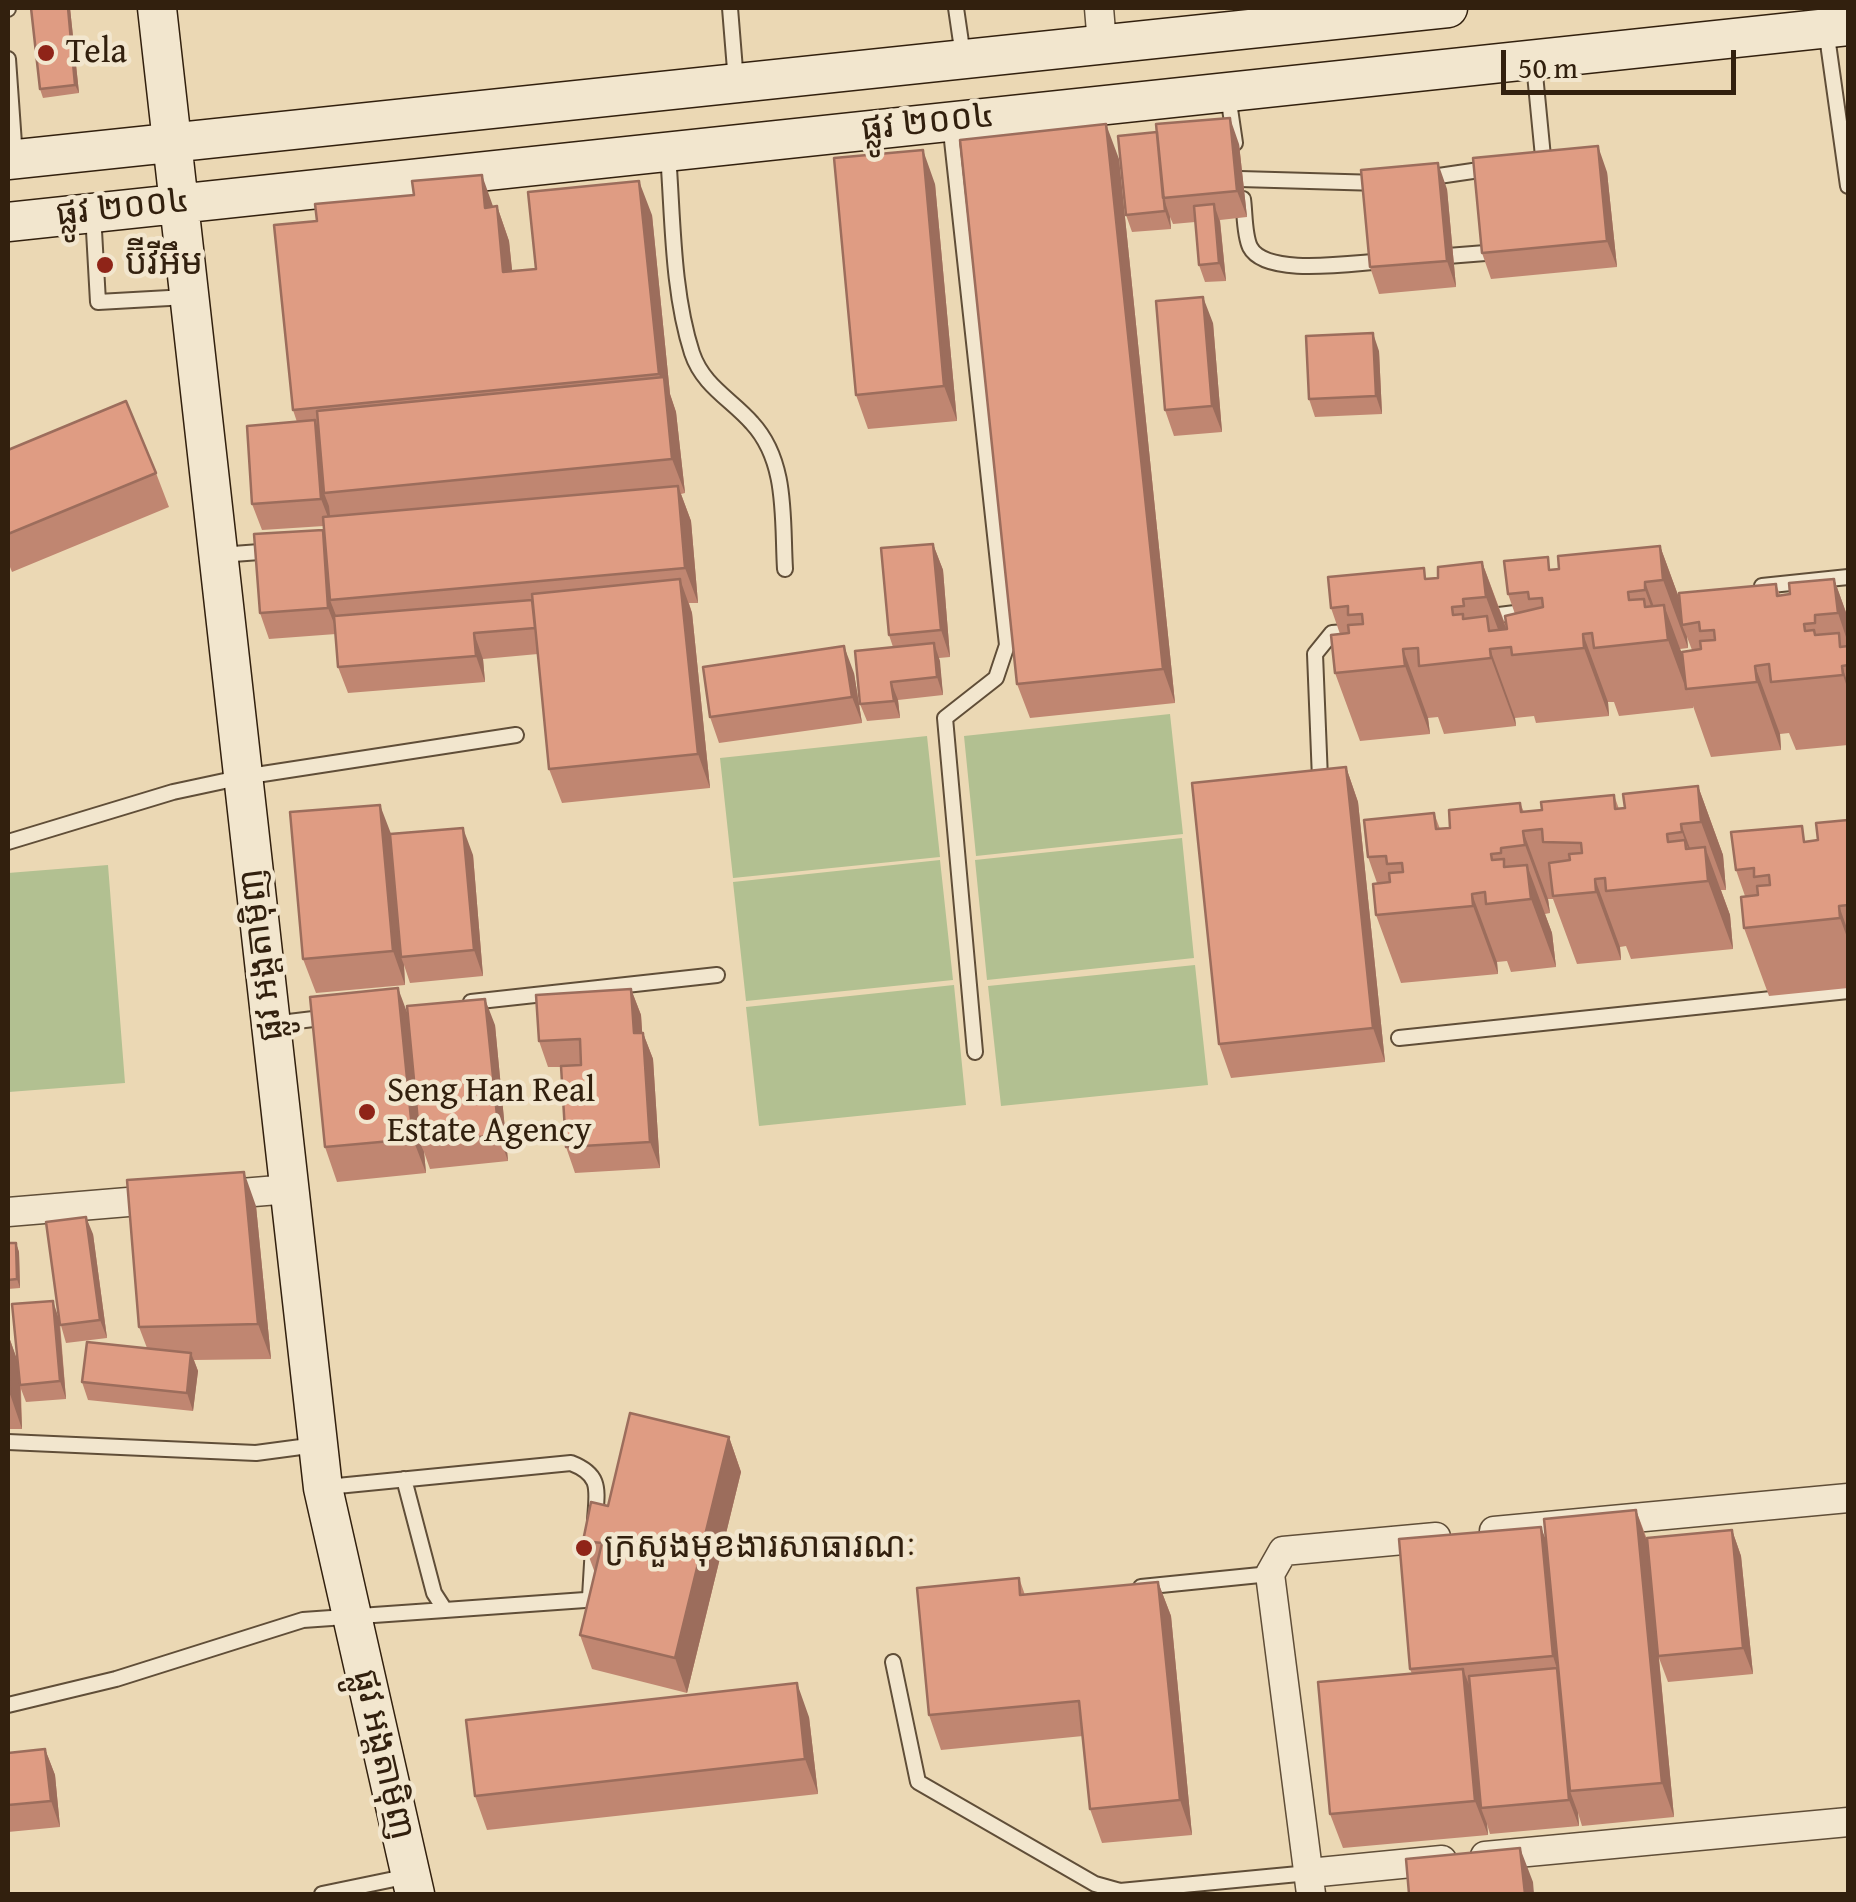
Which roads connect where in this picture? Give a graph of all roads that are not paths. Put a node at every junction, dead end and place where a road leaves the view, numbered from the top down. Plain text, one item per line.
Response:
1 (157, 8) edge
2 (730, 8) edge
3 (956, 8) edge
4 (1448, 8) edge
5 (1100, 26) edge
6 (1837, 27) edge
7 (1533, 58) junction
8 (963, 59) junction
9 (8, 60) edge
10 (736, 82) junction
11 (1228, 89) junction
12 (950, 122) junction
13 (172, 142) junction
14 (668, 153) junction
15 (11, 159) edge
16 (1543, 160) junction
17 (1524, 163) edge
18 (1506, 166) edge
19 (1545, 177) edge
20 (1240, 180) junction
21 (1414, 180) edge
22 (1398, 181) edge
23 (1848, 186) edge
24 (179, 203) junction
25 (92, 213) junction
26 (8, 222) edge
27 (1514, 250) edge
28 (1424, 258) edge
29 (1406, 260) edge
30 (190, 297) junction
31 (296, 549) edge
32 (219, 556) junction
33 (785, 570) dead end
34 (1848, 576) edge
35 (1753, 587) edge
36 (1542, 610) edge
37 (1466, 618) edge
38 (1368, 630) edge
39 (516, 735) dead end
40 (243, 777) junction
41 (1320, 780) edge
42 (8, 842) edge
43 (717, 975) dead end
44 (1848, 992) edge
45 (446, 1004) edge
46 (349, 1015) edge
47 (272, 1024) junction
48 (1400, 1038) dead end
49 (974, 1052) dead end
50 (290, 1189) junction
51 (8, 1212) edge
52 (8, 1442) edge
53 (318, 1445) junction
54 (404, 1480) junction
55 (323, 1488) junction
56 (1848, 1498) edge
57 (1270, 1574) junction
58 (1115, 1590) edge
59 (445, 1610) junction
60 (349, 1615) junction
61 (893, 1662) dead end
62 (8, 1705) edge
63 (1848, 1822) edge
64 (1310, 1884) edge
65 (413, 1885) edge
66 (322, 1894) edge

1 - 13 main road, ផ្លូវ អង្តតាម៉ិញ
2 - 10 lane
3 - 8 lane
4 - 5 main road, ផ្លូវ ២០០៤
5 - 8 main road, ផ្លូវ ២០០៤
6 - 7 main road, ផ្លូវ ២០០៤
6 - 23 lane
7 - 11 main road, ផ្លូវ ២០០៤
7 - 16 lane
8 - 10 main road, ផ្លូវ ២០០៤
9 - 15 lane
10 - 13 main road, ផ្លូវ ២០០៤
11 - 12 main road, ផ្លូវ ២០០៤
11 - 20 lane
12 - 14 main road, ផ្លូវ ២០០៤
12 - 49 lane
13 - 15 main road, ផ្លូវ ២០០៤
13 - 24 main road, ផ្លូវ អង្តតាម៉ិញ
14 - 24 main road, ផ្លូវ ២០០៤
14 - 33 lane
16 - 17 lane
16 - 19 lane
18 - 21 lane
20 - 22 lane
20 - 29 lane
24 - 25 main road, ផ្លូវ ២០០៤
24 - 30 main road, ផ្លូវ អង្តតាម៉ិញ
25 - 26 main road, ផ្លូវ ២០០៤
25 - 30 lane
27 - 28 lane
30 - 32 main road, ផ្លូវ អង្តតាម៉ិញ
31 - 32 lane
32 - 40 main road, ផ្លូវ អង្តតាម៉ិញ
34 - 35 lane
36 - 37 lane
38 - 41 lane
39 - 40 lane
40 - 42 lane
40 - 47 main road, ផ្លូវ អង្តតាម៉ិញ
43 - 45 lane
44 - 48 lane
46 - 47 lane
47 - 50 main road, ផ្លូវ អង្តតាម៉ិញ
50 - 51 street
50 - 53 main road, ផ្លូវ អង្តតាម៉ិញ
52 - 53 lane
53 - 55 main road, ផ្លូវ អង្តតាម៉ិញ
54 - 55 lane
54 - 59 lane
54 - 59 lane
55 - 60 main road, ផ្លូវ អង្តតាម៉ិញ
56 - 57 street
57 - 58 lane
57 - 64 street
59 - 60 lane
60 - 62 lane
60 - 65 main road, ផ្លូវ អង្តតាម៉ិញ
61 - 64 lane
63 - 64 street
65 - 66 lane

